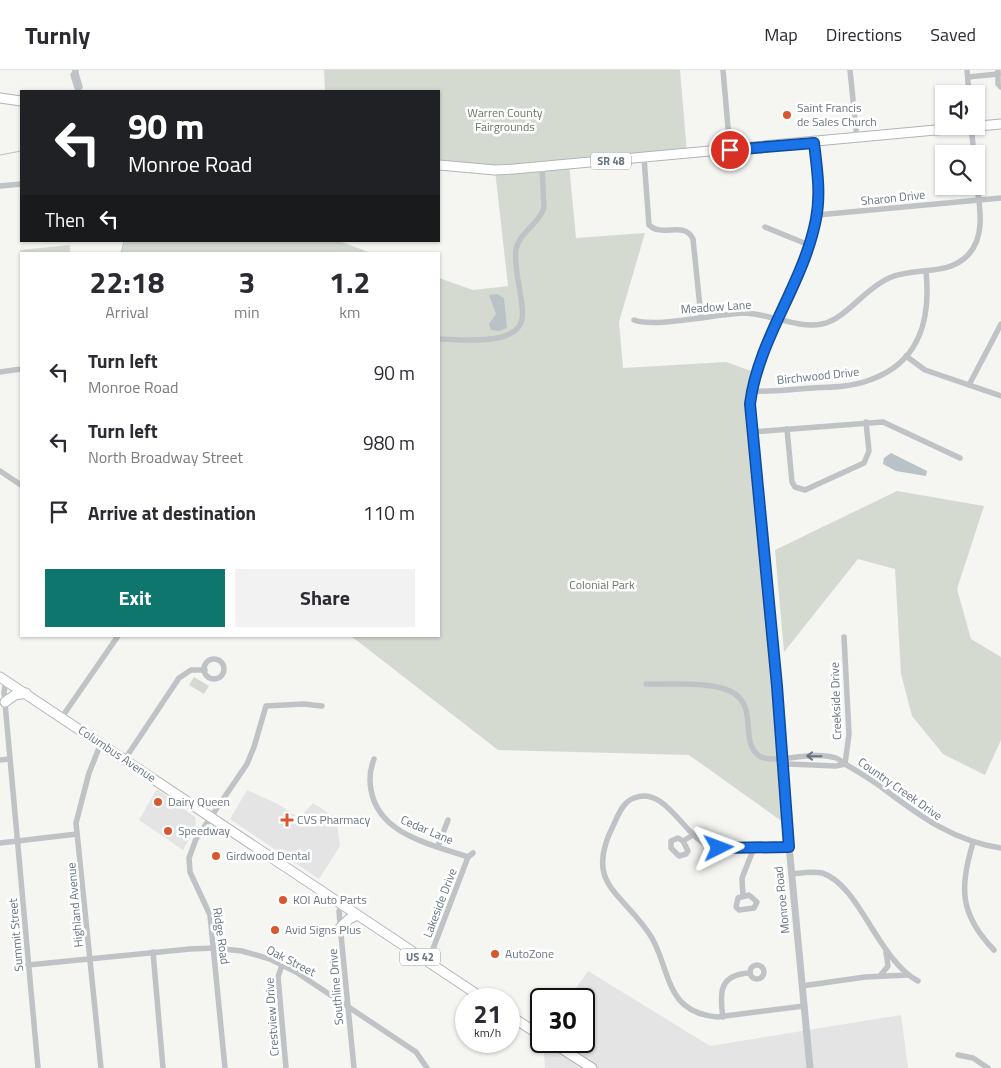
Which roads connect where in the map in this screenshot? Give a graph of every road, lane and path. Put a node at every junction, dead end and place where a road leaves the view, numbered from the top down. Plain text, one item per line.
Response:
1 (723, 70) edge
2 (850, 70) edge
3 (967, 70) edge
4 (76, 71) edge
5 (998, 72) edge
6 (968, 77) junction
7 (968, 85) edge
8 (1001, 87) edge
9 (78, 90) edge
10 (0, 98) edge
11 (20, 101) edge
12 (1001, 124) edge
13 (985, 126) edge
14 (935, 131) edge
15 (857, 139) junction
16 (814, 143) junction
17 (730, 150) junction
18 (644, 158) junction
19 (440, 165) edge
20 (542, 166) junction
21 (20, 184) edge
22 (0, 186) edge
23 (978, 195) edge
24 (1001, 198) edge
25 (978, 200) junction
26 (817, 215) junction
27 (765, 227) dead end
28 (809, 245) junction
29 (926, 270) junction
30 (701, 317) junction
31 (779, 318) junction
32 (634, 320) dead end
33 (1001, 324) edge
34 (440, 339) edge
35 (906, 356) junction
36 (20, 370) edge
37 (0, 372) edge
38 (969, 385) junction
39 (752, 391) junction
40 (1001, 396) edge
41 (866, 422) junction
42 (787, 429) junction
43 (752, 432) junction
44 (960, 458) dead end
45 (0, 471) edge
46 (20, 484) edge
47 (117, 637) edge
48 (844, 637) dead end
49 (205, 670) dead end
50 (2, 680) edge
51 (646, 684) dead end
52 (26, 694) junction
53 (5, 702) junction
54 (322, 706) dead end
55 (62, 717) junction
56 (101, 743) junction
57 (10, 759) junction
58 (126, 759) junction
59 (374, 759) dead end
60 (781, 759) junction
61 (0, 760) edge
62 (844, 764) junction
63 (211, 816) junction
64 (448, 820) dead end
65 (78, 834) junction
66 (693, 835) junction
67 (17, 841) junction
68 (683, 841) dead end
69 (0, 843) edge
70 (974, 843) junction
71 (438, 846) junction
72 (789, 847) junction
73 (754, 848) junction
74 (1001, 848) edge
75 (473, 852) dead end
76 (468, 857) junction
77 (791, 874) junction
78 (743, 896) dead end
79 (343, 906) junction
80 (356, 914) junction
81 (340, 928) junction
82 (214, 948) junction
83 (884, 948) junction
84 (994, 950) dead end
85 (153, 952) junction
86 (90, 958) junction
87 (428, 962) junction
88 (28, 965) junction
89 (282, 965) junction
90 (750, 973) dead end
91 (908, 975) junction
92 (880, 976) junction
93 (918, 981) dead end
94 (802, 986) junction
95 (467, 988) edge
96 (347, 1005) junction
97 (804, 1006) junction
98 (723, 1017) junction
99 (569, 1053) edge
100 (958, 1055) dead end
101 (38, 1068) edge
102 (101, 1068) edge
103 (163, 1068) edge
104 (225, 1068) edge
105 (286, 1068) edge
106 (354, 1068) edge
107 (427, 1068) edge
108 (592, 1068) edge
109 (810, 1068) edge
110 (988, 1068) edge

1 - 17 street
2 - 15 street
3 - 6 street
4 - 9 street
5 - 6 street
5 - 8 street
6 - 7 street
10 - 11 main road
12 - 13 main road, SR 48
14 - 15 main road, SR 48
15 - 16 main road, SR 48
16 - 17 main road, SR 48
16 - 26 street, Monroe Road
17 - 18 main road, SR 48
18 - 20 main road, SR 48
18 - 30 street
19 - 20 main road, SR 48
20 - 34 street
21 - 22 street
23 - 25 street, Meadow Lane
24 - 25 street, Sharon Drive
25 - 26 street, Sharon Drive
25 - 29 street, Meadow Lane
26 - 28 street, Monroe Road
27 - 28 street
28 - 31 street, Monroe Road
29 - 31 street, Meadow Lane
29 - 35 street, Birchwood Drive
30 - 31 street, Meadow Lane
30 - 32 street, Meadow Lane
31 - 39 street, Monroe Road
33 - 38 street
35 - 38 street
35 - 39 street, Birchwood Drive
36 - 37 street
38 - 40 street
39 - 43 street, Monroe Road
41 - 42 street
41 - 42 street
41 - 44 street
42 - 43 street
43 - 60 street, Monroe Road
45 - 46 street
47 - 55 street
48 - 62 street, Creekside Drive
49 - 58 street
50 - 52 main road, Columbus Avenue / US 42
50 - 53 street, Summit Street
51 - 60 street, Country Creek Drive
52 - 53 main road
52 - 55 main road, Columbus Avenue / US 42
53 - 57 street, Summit Street
54 - 63 street, Ridge Road
55 - 56 main road, Columbus Avenue / US 42
56 - 58 main road, Columbus Avenue / US 42
56 - 65 street, Highland Avenue
57 - 61 street
57 - 67 street, Summit Street
58 - 63 main road, Columbus Avenue / US 42
59 - 71 street, Cedar Lane
60 - 62 street, Country Creek Drive
60 - 72 street, Monroe Road
62 - 70 street, Country Creek Drive
63 - 79 main road, Columbus Avenue / US 42
63 - 82 street, Ridge Road
64 - 71 street
65 - 67 street
65 - 86 street, Highland Avenue
66 - 68 street
66 - 73 street
66 - 98 street
67 - 69 street
67 - 88 street, Summit Street
70 - 74 street, Country Creek Drive
70 - 84 street
71 - 76 street, Cedar Lane
72 - 73 street
72 - 77 street, Monroe Road
73 - 78 street
75 - 76 street, Lakeside Drive
76 - 87 street, Lakeside Drive
77 - 83 street
77 - 94 street, Monroe Road
79 - 80 main road, Columbus Avenue / US 42
79 - 81 street, Southline Drive
80 - 81 main road
80 - 87 main road, Columbus Avenue / US 42
81 - 96 street, Southline Drive
82 - 85 street, Oak Street
82 - 89 street, Oak Street
82 - 104 street, Ridge Road
83 - 91 street
83 - 92 street
85 - 86 street, Oak Street
85 - 103 street
86 - 88 street, Oak Street
86 - 102 street, Highland Avenue
87 - 95 main road, Columbus Avenue / US 42
88 - 101 street, Summit Street
89 - 96 street, Oak Street
89 - 105 street, Crestview Drive
90 - 98 street
91 - 92 street
91 - 93 street
92 - 94 street
94 - 97 street, Monroe Road
96 - 106 street, Southline Drive
96 - 107 street, Oak Street
97 - 98 street
97 - 109 street, Monroe Road
99 - 108 main road
100 - 110 street

